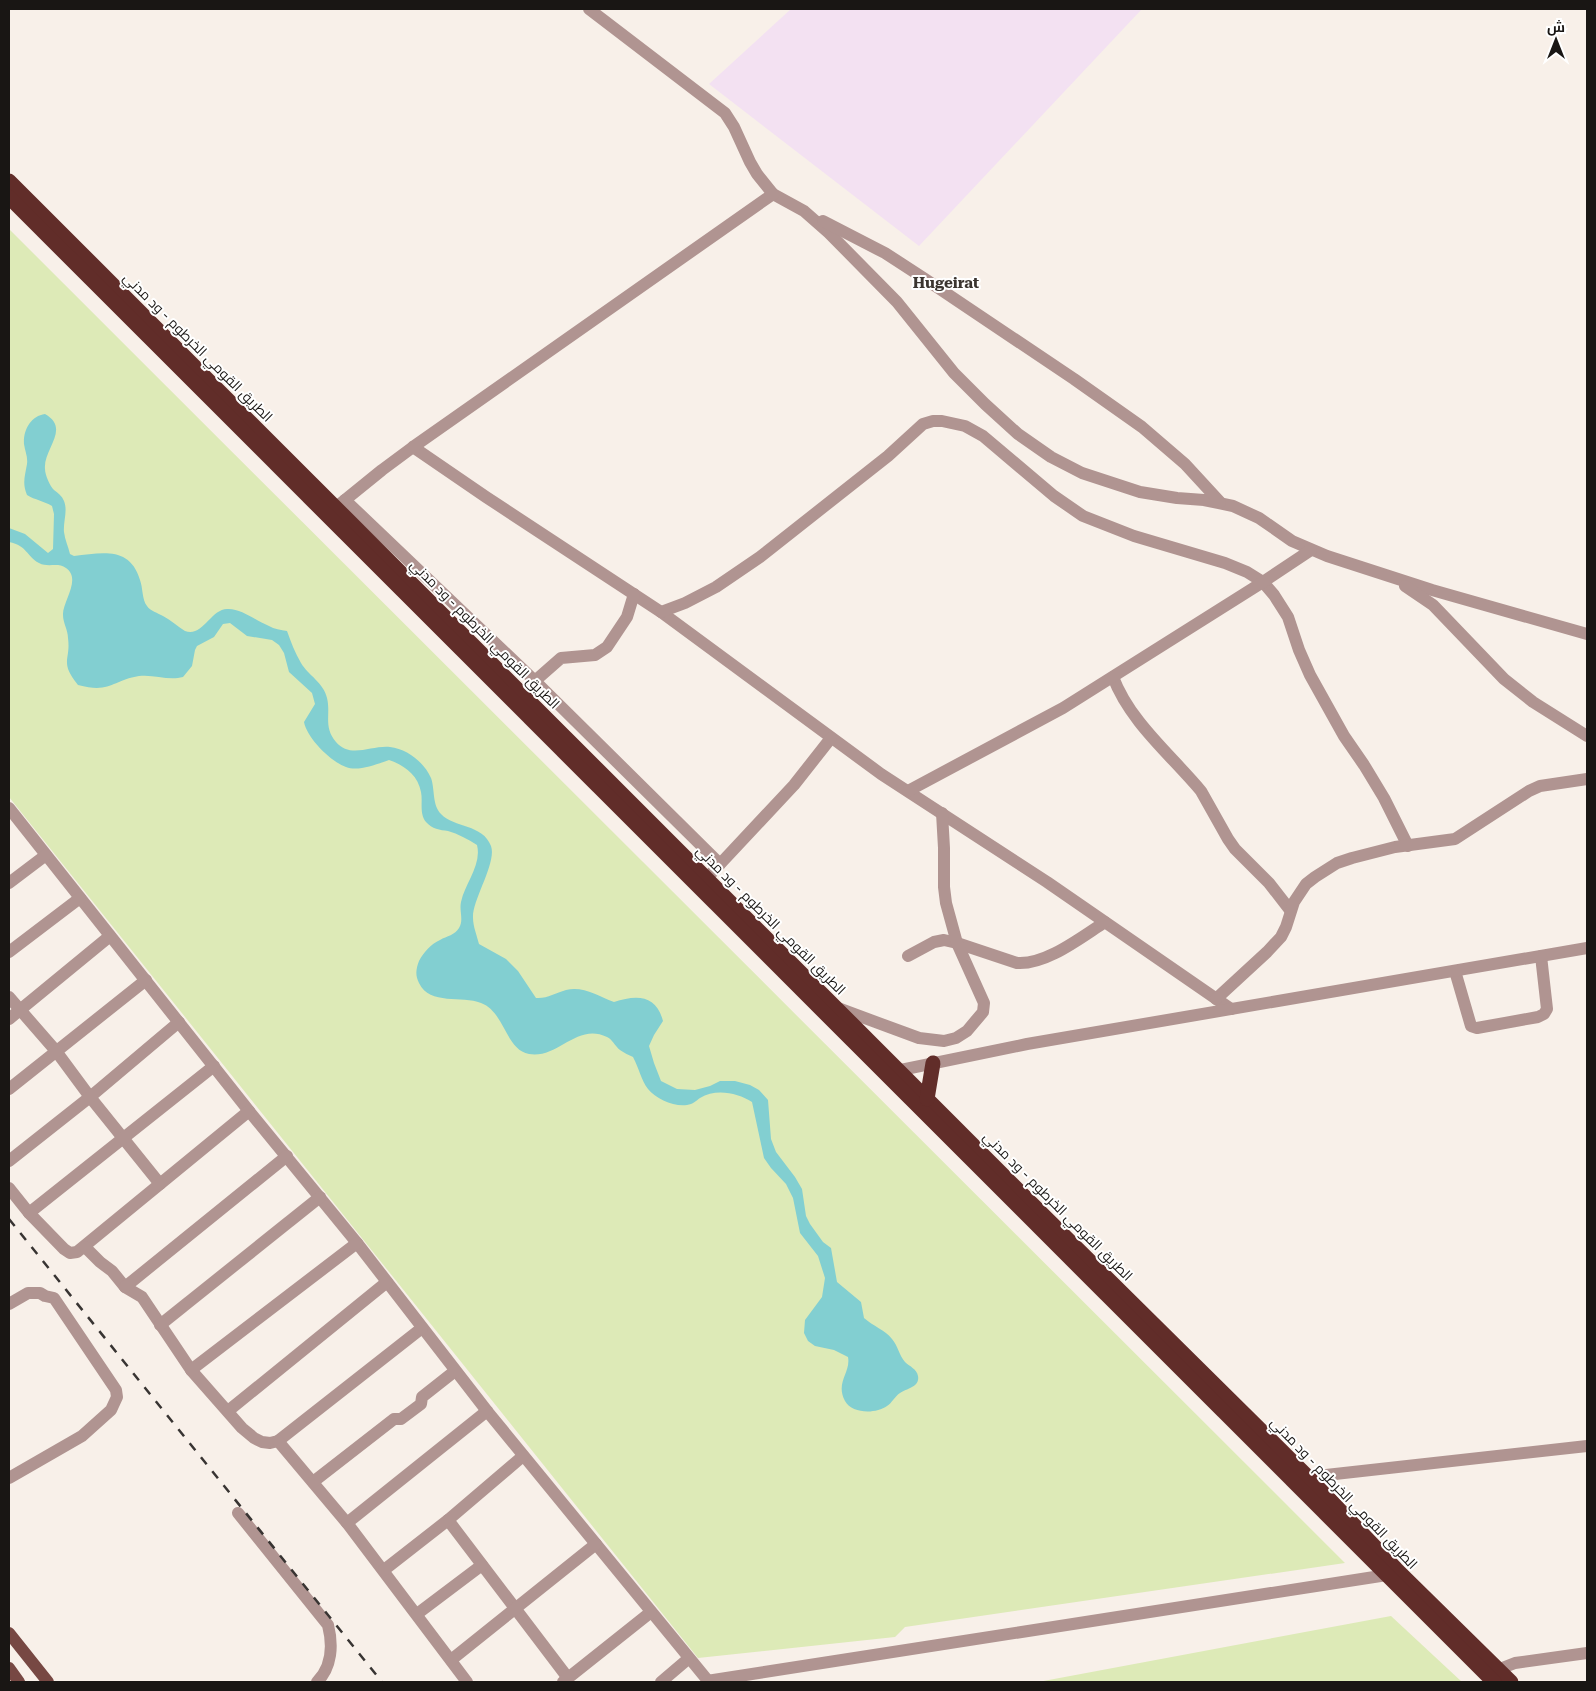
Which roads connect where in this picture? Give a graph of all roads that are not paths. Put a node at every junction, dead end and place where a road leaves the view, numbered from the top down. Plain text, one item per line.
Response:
1 (589, 9) edge
2 (9, 181) edge
3 (773, 194) junction
4 (9, 197) edge
5 (804, 211) junction
6 (413, 447) junction
7 (1220, 502) junction
8 (336, 507) junction
9 (1311, 550) junction
10 (1394, 578) junction
11 (1263, 582) junction
12 (634, 594) junction
13 (661, 612) junction
14 (1587, 634) edge
15 (1113, 678) junction
16 (535, 681) junction
17 (521, 693) junction
18 (1587, 736) edge
19 (831, 738) junction
20 (1587, 779) edge
21 (908, 791) junction
22 (9, 809) edge
23 (942, 813) junction
24 (1408, 846) junction
25 (46, 855) junction
26 (720, 864) junction
27 (707, 878) junction
28 (9, 883) edge
29 (80, 898) junction
30 (1290, 910) junction
31 (1105, 922) junction
32 (110, 936) junction
33 (958, 942) junction
34 (1587, 948) edge
35 (9, 952) edge
36 (908, 956) dead end
37 (1541, 956) junction
38 (1455, 971) junction
39 (146, 980) junction
40 (9, 997) edge
41 (1216, 999) junction
42 (835, 1007) junction
43 (1231, 1009) junction
44 (19, 1010) junction
45 (9, 1019) edge
46 (179, 1022) junction
47 (56, 1051) junction
48 (933, 1063) junction
49 (214, 1066) junction
50 (892, 1072) junction
51 (9, 1089) edge
52 (90, 1097) junction
53 (927, 1099) junction
54 (249, 1111) junction
55 (124, 1139) junction
56 (287, 1156) junction
57 (9, 1161) edge
58 (160, 1184) junction
59 (9, 1188) edge
60 (320, 1197) junction
61 (29, 1213) junction
62 (357, 1243) junction
63 (85, 1246) junction
64 (387, 1282) junction
65 (125, 1286) junction
66 (9, 1304) edge
67 (160, 1325) junction
68 (422, 1328) junction
69 (191, 1370) junction
70 (455, 1371) junction
71 (228, 1411) junction
72 (487, 1411) junction
73 (278, 1440) junction
74 (1587, 1446) edge
75 (523, 1456) junction
76 (1308, 1477) junction
77 (9, 1478) edge
78 (313, 1482) junction
79 (238, 1513) dead end
80 (448, 1520) junction
81 (347, 1523) junction
82 (596, 1544) junction
83 (1367, 1555) junction
84 (482, 1565) junction
85 (384, 1570) junction
86 (1387, 1575) junction
87 (1355, 1580) junction
88 (515, 1607) junction
89 (651, 1612) junction
90 (417, 1614) junction
91 (9, 1633) edge
92 (1587, 1653) edge
93 (688, 1659) junction
94 (451, 1660) junction
95 (9, 1668) edge
96 (1493, 1675) edge
97 (566, 1680) edge
98 (708, 1681) edge
99 (19, 1682) edge
100 (48, 1682) edge
101 (317, 1682) edge
102 (467, 1682) edge
103 (661, 1682) edge
104 (1511, 1682) edge

1 - 3 street
2 - 8 highway, الطريق القومي الخرطوم - ود مدني
3 - 5 street
3 - 6 street
4 - 8 highway, الطريق القومي الخرطوم - ود مدني
5 - 7 street
5 - 7 street
6 - 8 street
6 - 12 street
7 - 9 street
8 - 16 street
8 - 17 highway, الطريق القومي الخرطوم - ود مدني
8 - 50 highway, الطريق القومي الخرطوم - ود مدني
9 - 10 street
9 - 11 street
10 - 14 street
10 - 18 street
11 - 13 street
11 - 15 street
11 - 24 street
12 - 13 street
12 - 16 street
13 - 19 street
15 - 21 street
15 - 30 street
16 - 17 street
16 - 26 street
17 - 27 highway, الطريق القومي الخرطوم - ود مدني
19 - 21 street
19 - 26 street
20 - 24 street
21 - 23 street
22 - 25 street
23 - 31 street
23 - 33 street
24 - 30 street
25 - 28 street
25 - 29 street
26 - 27 street
27 - 42 highway, الطريق القومي الخرطوم - ود مدني
29 - 32 street
29 - 35 street
30 - 41 street
31 - 33 street
31 - 41 street
32 - 39 street
32 - 44 street
33 - 36 street
33 - 42 street
34 - 37 street
37 - 38 street
37 - 38 street
38 - 43 street
39 - 46 street
39 - 47 street
40 - 44 street
41 - 43 street
42 - 50 highway, الطريق القومي الخرطوم - ود مدني
43 - 48 street
44 - 45 street
44 - 47 street
46 - 49 street
46 - 52 street
47 - 51 street
47 - 52 street
48 - 50 street
48 - 53 highway
49 - 54 street
49 - 55 street
50 - 53 highway, الطريق القومي الخرطوم - ود مدني
50 - 83 highway, الطريق القومي الخرطوم - ود مدني
52 - 55 street
52 - 57 street
53 - 76 highway, الطريق القومي الخرطوم - ود مدني
54 - 56 street
54 - 58 street
55 - 58 street
55 - 61 street
56 - 60 street
56 - 65 street
58 - 63 street
59 - 61 street
60 - 62 street
60 - 67 street
61 - 63 street
62 - 64 street
62 - 69 street
63 - 65 street
64 - 68 street
64 - 71 street
65 - 67 street
66 - 77 street
67 - 69 street
68 - 70 street
68 - 73 street
69 - 71 street
70 - 72 street
70 - 78 street
71 - 73 street
72 - 75 street
72 - 81 street
73 - 78 street
74 - 76 street
75 - 80 street
75 - 82 street
76 - 96 highway, الطريق القومي الخرطوم - ود مدني
78 - 81 street
79 - 101 street
80 - 84 street
80 - 85 street
81 - 85 street
82 - 88 street
82 - 89 street
83 - 86 highway, الطريق القومي الخرطوم - ود مدني
83 - 87 street
84 - 88 street
84 - 90 street
85 - 90 street
86 - 87 street
86 - 96 highway, الطريق القومي الخرطوم - ود مدني
87 - 98 street
88 - 94 street
88 - 97 street
89 - 93 street
89 - 97 street
90 - 94 street
91 - 100 main road
92 - 96 street
93 - 98 street
93 - 103 street
94 - 102 street
95 - 99 main road
96 - 104 highway, الطريق القومي الخرطوم - ود مدني

